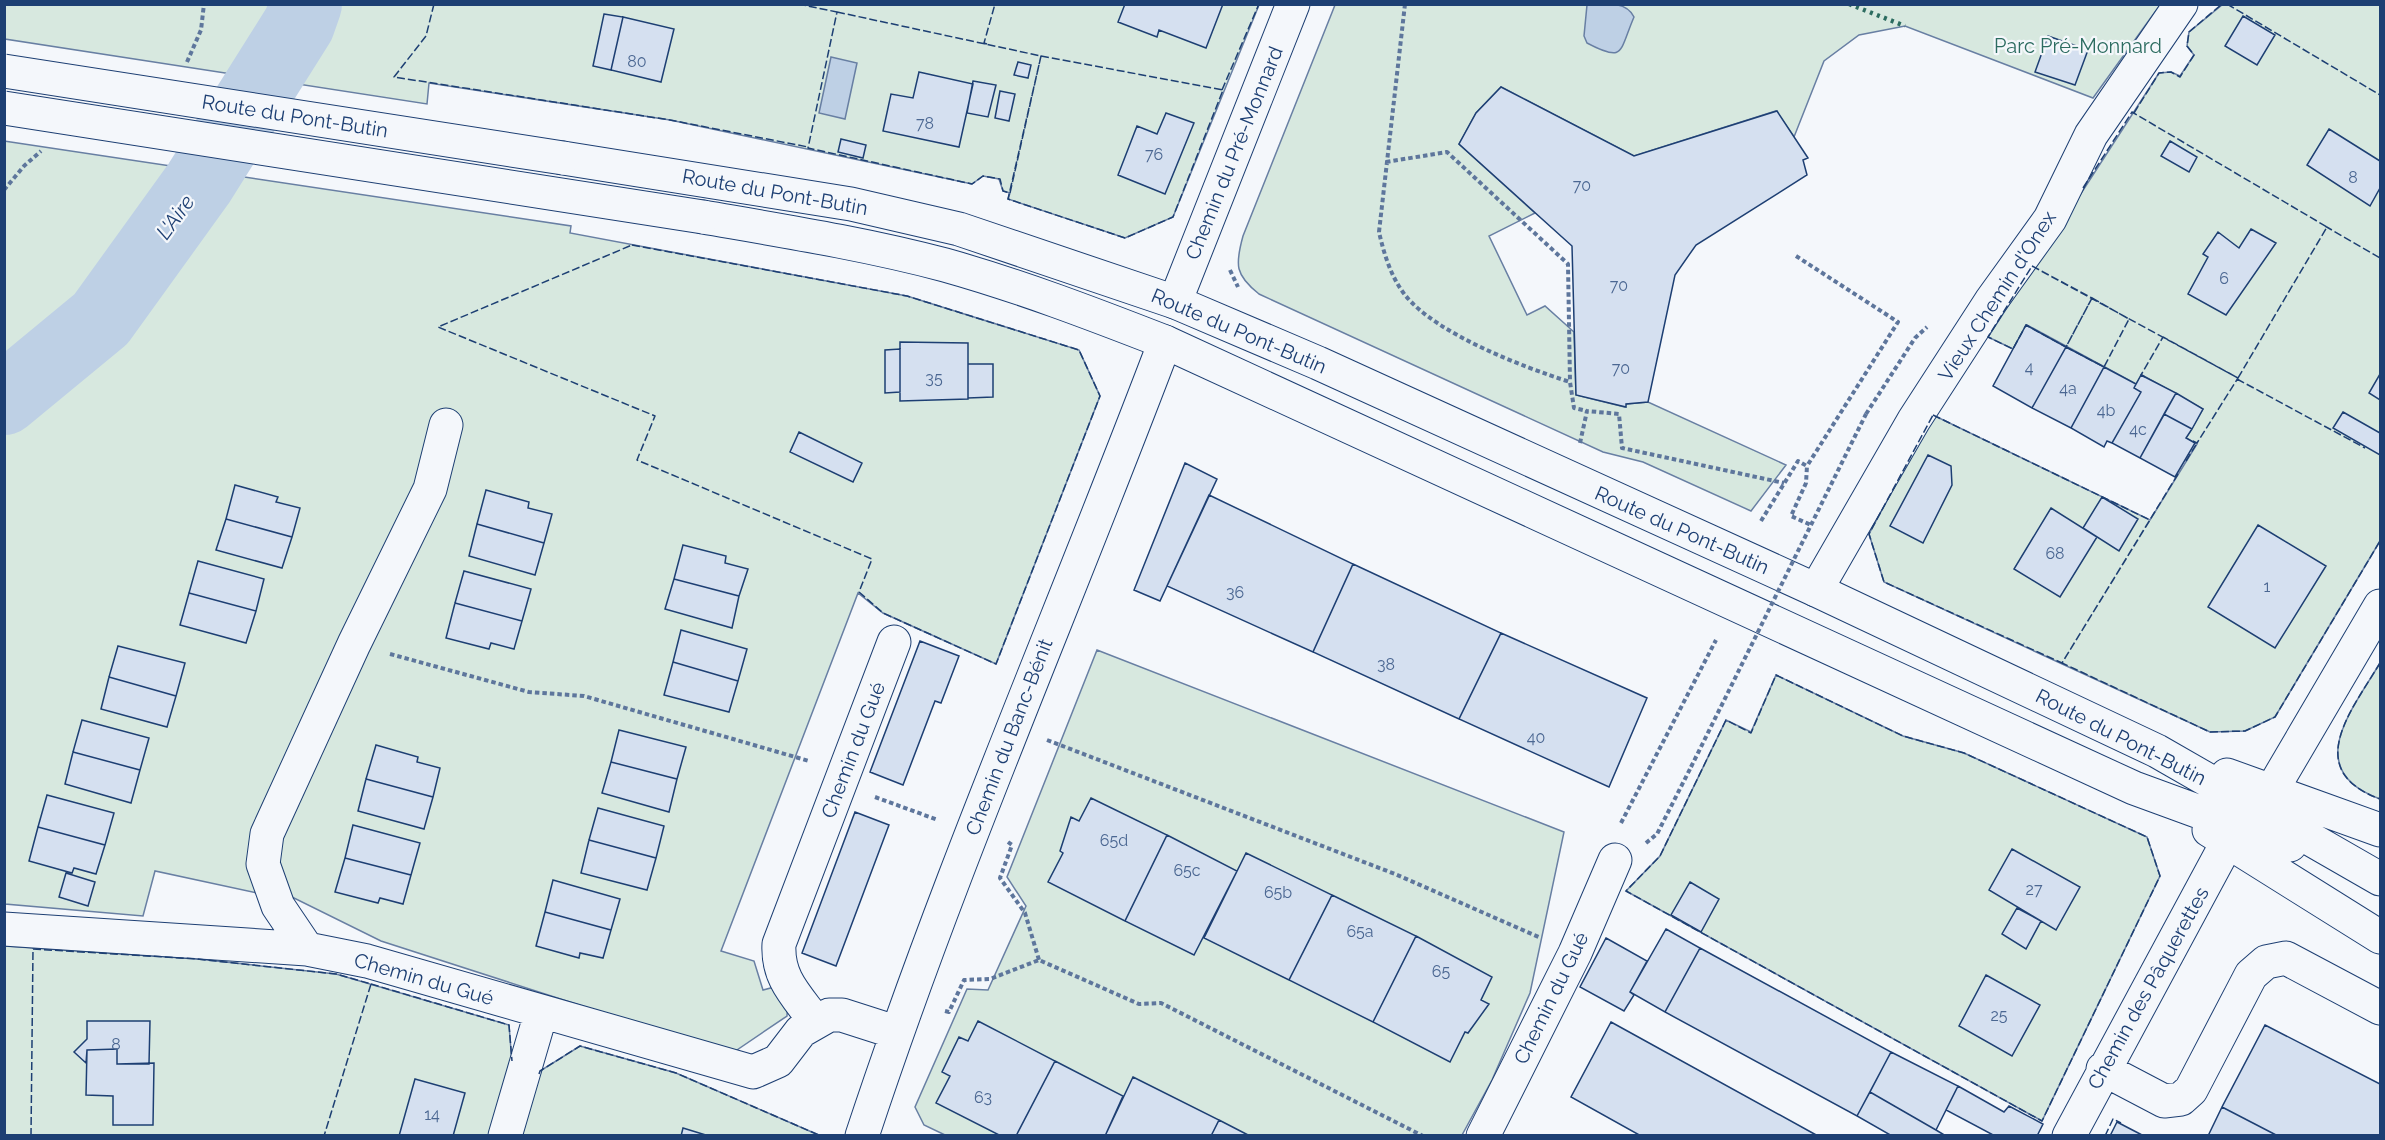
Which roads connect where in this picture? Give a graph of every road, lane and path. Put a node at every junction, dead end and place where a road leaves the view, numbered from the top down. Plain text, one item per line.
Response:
1 (1293, 4) edge
2 (1405, 4) edge
3 (2181, 4) edge
4 (4, 71) edge
5 (4, 108) edge
6 (1386, 162) junction
7 (1796, 256) dead end
8 (1175, 302) junction
9 (1166, 342) junction
10 (1570, 382) junction
11 (1587, 411) junction
12 (1866, 414) dead end
13 (446, 425) dead end
14 (1578, 449) dead end
15 (1807, 466) junction
16 (1784, 483) junction
17 (1761, 521) dead end
18 (1811, 525) junction
19 (1816, 590) junction
20 (2380, 606) edge
21 (1716, 640) dead end
22 (894, 642) dead end
23 (354, 644) junction
24 (1054, 743) dead end
25 (2157, 751) junction
26 (842, 778) junction
27 (2134, 788) junction
28 (2272, 790) junction
29 (942, 821) dead end
30 (2380, 830) edge
31 (2228, 841) junction
32 (1012, 845) dead end
33 (1615, 860) junction
34 (2380, 878) edge
35 (4, 929) edge
36 (2380, 937) edge
37 (307, 949) junction
38 (1575, 952) junction
39 (1039, 960) junction
40 (2380, 1008) edge
41 (949, 1012) dead end
42 (541, 1013) junction
43 (815, 1021) junction
44 (895, 1032) junction
45 (2103, 1069) junction
46 (506, 1136) edge
47 (862, 1136) edge
48 (1423, 1136) edge
49 (1484, 1136) edge
50 (2069, 1136) edge

1 - 8 main road, Chemin du Pré-Monnard
2 - 6 path
3 - 19 main road, Vieux Chemin d'Onex
4 - 8 main road, Route du Pont-Butin, bridge
5 - 9 main road, Route du Pont-Butin, bridge
6 - 10 path
6 - 10 path
7 - 15 path
8 - 19 main road, Route du Pont-Butin
9 - 27 main road, Route du Pont-Butin
9 - 44 main road, Chemin du Banc-Bénit
10 - 11 path
11 - 14 path
11 - 16 path
12 - 18 path, bridge
13 - 23 main road
15 - 16 path
15 - 18 path
16 - 17 path
18 - 33 path, bridge
19 - 25 main road, Route du Pont-Butin
20 - 28 main road
21 - 33 path
22 - 26 main road, Chemin du Gué
23 - 26 path
23 - 37 main road
24 - 38 path
25 - 28 main road
25 - 34 main road, Route du Pont-Butin
26 - 29 path
26 - 43 main road, Chemin du Gué
27 - 31 main road
27 - 34 main road, Route du Pont-Butin
28 - 30 main road
31 - 36 main road
31 - 45 main road, Chemin des Pâquerettes
32 - 39 path
33 - 38 main road, Chemin du Gué
35 - 37 main road, Chemin du Gué
37 - 42 main road, Chemin du Gué
38 - 49 main road, Chemin du Gué
39 - 41 path
39 - 48 path
40 - 45 main road
42 - 43 main road, Chemin du Gué
42 - 46 main road
43 - 44 main road
44 - 47 main road, Chemin du Banc-Bénit
45 - 50 main road, Chemin des Pâquerettes

